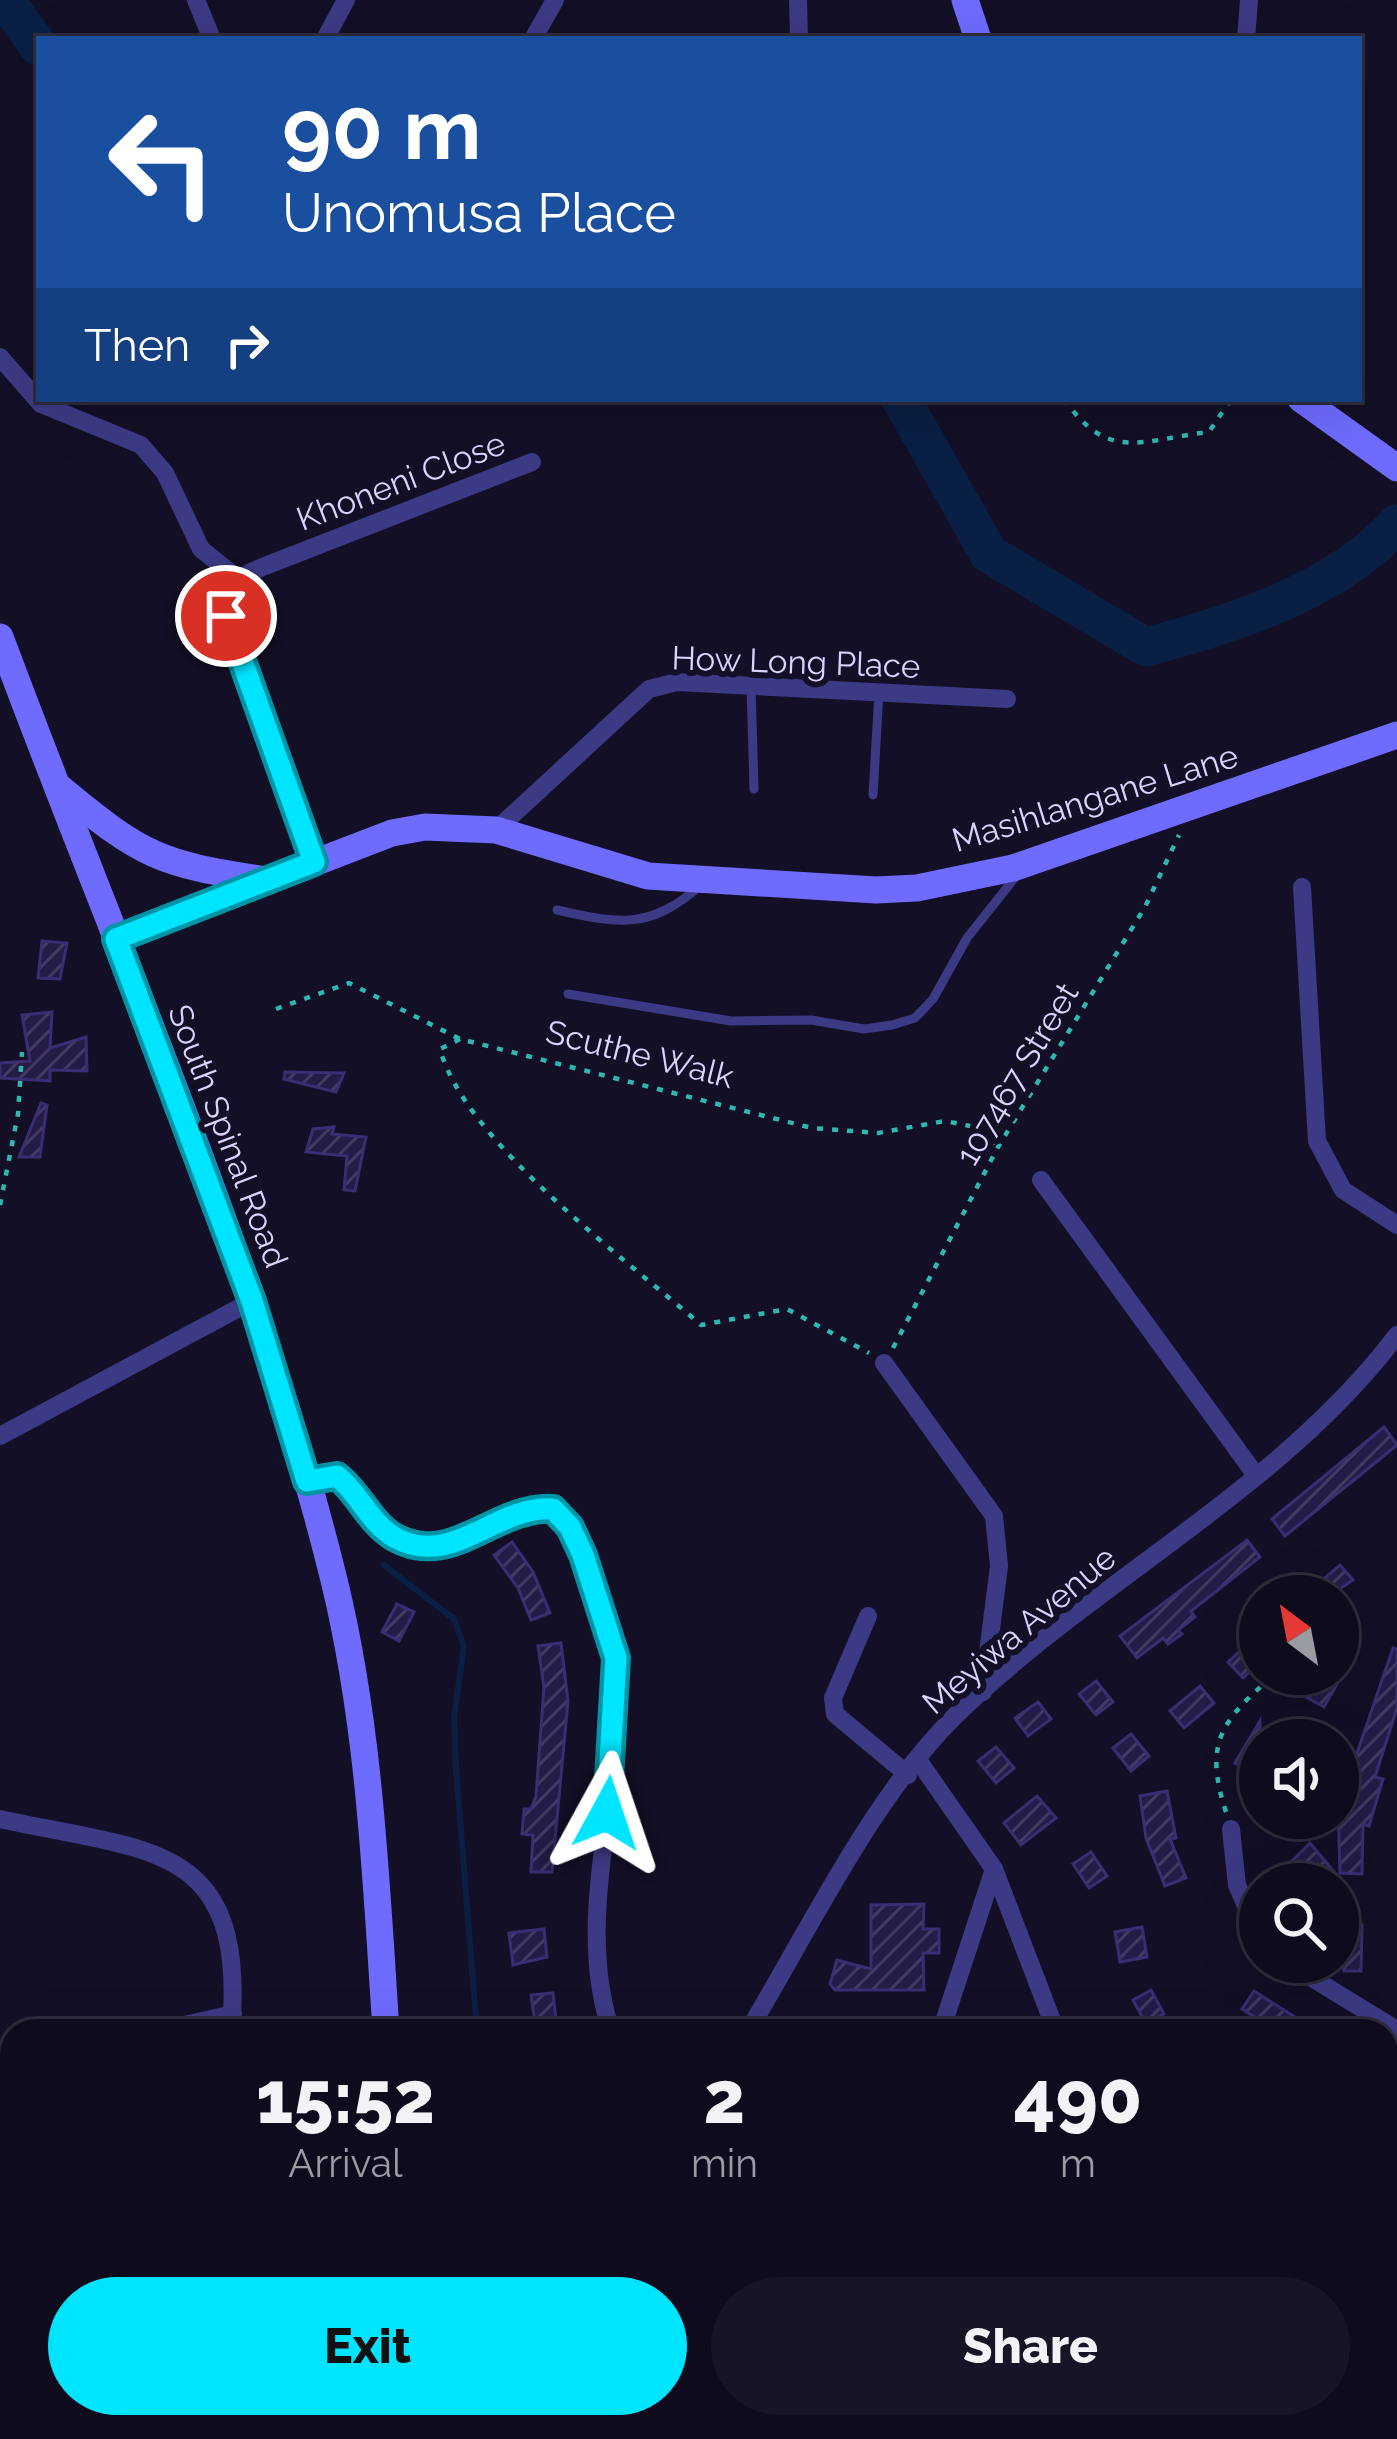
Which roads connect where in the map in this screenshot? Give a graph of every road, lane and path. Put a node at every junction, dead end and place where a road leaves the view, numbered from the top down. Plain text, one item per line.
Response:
1 (196, 0) edge
2 (346, 0) edge
3 (554, 0) edge
4 (798, 0) edge
5 (965, 0) edge
6 (1249, 0) edge
7 (211, 36) edge
8 (327, 36) edge
9 (535, 36) edge
10 (799, 36) edge
11 (977, 36) edge
12 (1246, 36) edge
13 (0, 357) edge
14 (36, 398) edge
15 (39, 402) edge
16 (1066, 402) edge
17 (1229, 402) edge
18 (1305, 402) edge
19 (532, 462) dead end
20 (1397, 468) edge
21 (238, 579) junction
22 (0, 637) edge
23 (7, 678) edge
24 (751, 686) junction
25 (879, 692) junction
26 (1006, 699) dead end
27 (1397, 736) edge
28 (60, 787) junction
29 (754, 789) dead end
30 (873, 795) dead end
31 (1190, 809) junction
32 (496, 830) junction
33 (314, 862) junction
34 (1026, 863) junction
35 (270, 880) junction
36 (706, 880) junction
37 (1302, 887) dead end
38 (556, 910) dead end
39 (116, 939) junction
40 (568, 994) dead end
41 (276, 1009) dead end
42 (460, 1039) junction
43 (22, 1052) dead end
44 (998, 1147) junction
45 (1041, 1180) dead end
46 (0, 1204) edge
47 (1397, 1225) edge
48 (252, 1301) junction
49 (1397, 1335) edge
50 (884, 1364) junction
51 (0, 1436) edge
52 (1255, 1474) junction
53 (307, 1481) junction
54 (868, 1616) dead end
55 (983, 1692) junction
56 (1253, 1695) edge
57 (913, 1768) junction
58 (0, 1819) edge
59 (1231, 1829) joint
60 (994, 1869) junction
61 (1239, 1890) edge
62 (1320, 1983) edge
63 (232, 2019) edge
64 (385, 2019) edge
65 (609, 2019) edge
66 (755, 2019) edge
67 (945, 2019) edge
68 (1051, 2019) edge
69 (1379, 2019) edge

1 - 7 street
2 - 8 street
3 - 9 street
4 - 10 street
5 - 11 street
6 - 12 street
13 - 14 street
15 - 21 street
16 - 17 path
18 - 20 street
19 - 21 street, Khoneni Close
21 - 33 street
22 - 23 street, South Spinal Road
23 - 28 street, South Spinal Road
24 - 25 street, How Long Place
24 - 29 lane
24 - 32 street, How Long Place
25 - 26 street, How Long Place
25 - 30 lane
27 - 31 street, Masihlangane Lane
28 - 35 street
28 - 39 street, South Spinal Road
31 - 34 street, Masihlangane Lane
31 - 44 path, 107467 Street
32 - 33 street, Masihlangane Lane
32 - 36 street, Masihlangane Lane
33 - 35 street, Masihlangane Lane
34 - 36 street, Masihlangane Lane
34 - 40 lane
35 - 39 street, Masihlangane Lane
36 - 38 lane
37 - 47 street
39 - 48 street, South Spinal Road
41 - 42 path, Scuthe Walk
42 - 44 path, Scuthe Walk
42 - 50 path
43 - 46 path
44 - 50 path, 107467 Street
45 - 52 street
48 - 51 street
48 - 53 street, South Spinal Road
49 - 52 street, Meyiwa Avenue
50 - 55 street
52 - 55 street, Meyiwa Avenue
53 - 64 street, South Spinal Road
53 - 65 street
54 - 57 street
55 - 57 street, Meyiwa Avenue
56 - 59 path
57 - 60 street
57 - 66 street, Meyiwa Avenue
58 - 63 street
59 - 61 street
60 - 67 street
60 - 68 street
62 - 69 street

